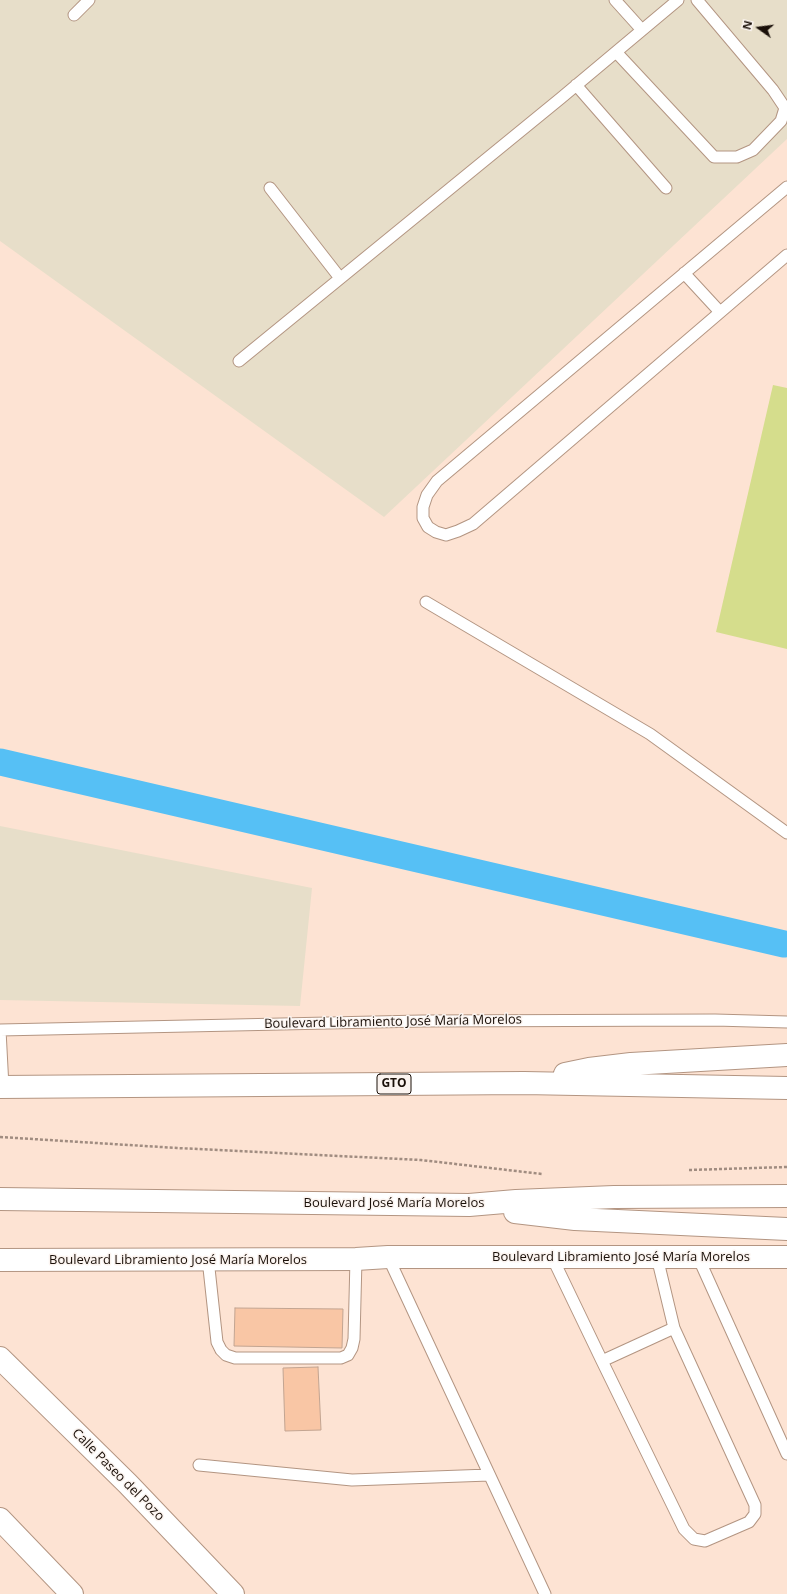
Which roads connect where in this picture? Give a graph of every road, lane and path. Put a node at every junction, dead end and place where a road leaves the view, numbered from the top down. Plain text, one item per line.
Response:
1 (89, 0) edge
2 (615, 0) edge
3 (678, 0) edge
4 (697, 0) edge
5 (74, 15) dead end
6 (642, 30) junction
7 (616, 52) junction
8 (576, 85) junction
9 (787, 187) edge
10 (270, 188) dead end
11 (666, 188) dead end
12 (787, 255) edge
13 (684, 273) junction
14 (340, 278) junction
15 (720, 312) junction
16 (239, 361) dead end
17 (426, 602) dead end
18 (787, 833) edge
19 (787, 1022) edge
20 (0, 1030) edge
21 (787, 1055) edge
22 (524, 1082) junction
23 (2, 1087) edge
24 (787, 1088) edge
25 (0, 1137) edge
26 (787, 1167) edge
27 (685, 1170) dead end
28 (544, 1174) dead end
29 (787, 1196) edge
30 (0, 1199) edge
31 (469, 1205) junction
32 (787, 1229) edge
33 (388, 1257) junction
34 (552, 1257) junction
35 (657, 1257) junction
36 (698, 1257) junction
37 (787, 1257) edge
38 (208, 1259) junction
39 (356, 1259) junction
40 (0, 1260) edge
41 (674, 1328) junction
42 (0, 1358) edge
43 (602, 1361) junction
44 (787, 1454) edge
45 (199, 1466) dead end
46 (489, 1475) junction
47 (0, 1519) edge
48 (72, 1594) edge
49 (233, 1594) edge
50 (545, 1594) edge

1 - 5 lane
2 - 6 lane
3 - 6 lane
4 - 7 lane
6 - 7 lane
7 - 8 lane
8 - 11 lane
8 - 14 lane
9 - 13 lane
10 - 14 lane
12 - 15 lane
13 - 15 lane
13 - 15 lane
14 - 16 lane
17 - 18 lane
19 - 20 lane, Boulevard Libramiento José María Morelos
20 - 23 lane
21 - 22 main road
22 - 23 main road, GTO
22 - 24 main road, GTO
25 - 28 path
26 - 27 path
29 - 31 main road, Boulevard José María Morelos
30 - 31 main road, Boulevard José María Morelos
31 - 32 main road
33 - 34 main road, Boulevard Libramiento José María Morelos
33 - 39 main road, Boulevard Libramiento José María Morelos
33 - 46 lane
34 - 35 main road, Boulevard Libramiento José María Morelos
34 - 43 lane
35 - 36 main road, Boulevard Libramiento José María Morelos
35 - 41 lane
36 - 37 main road, Boulevard Libramiento José María Morelos
36 - 44 lane
38 - 39 main road, Boulevard Libramiento José María Morelos
38 - 39 lane
38 - 40 main road, Boulevard Libramiento José María Morelos
41 - 43 lane
41 - 43 lane
42 - 49 main road, Calle Paseo del Pozo
45 - 46 lane
46 - 50 lane
47 - 48 main road

